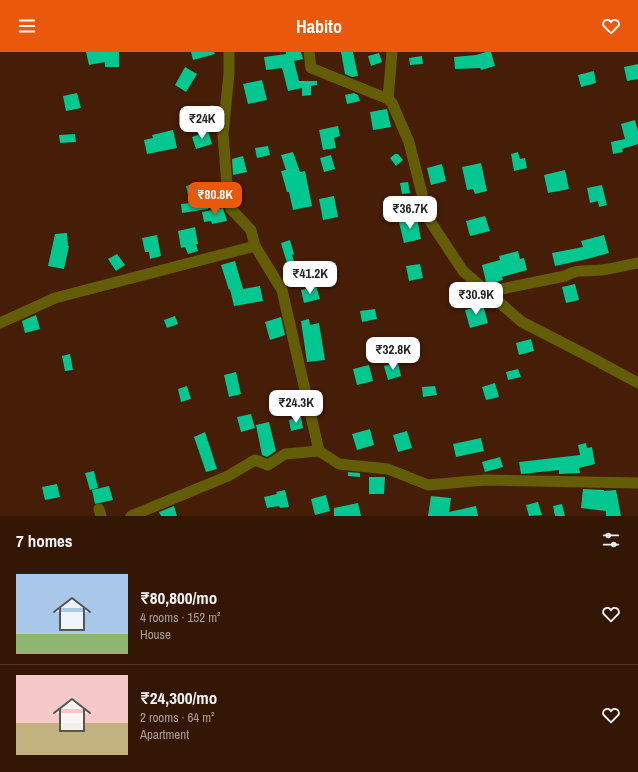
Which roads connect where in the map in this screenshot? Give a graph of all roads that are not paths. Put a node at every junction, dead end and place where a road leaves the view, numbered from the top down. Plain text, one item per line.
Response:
1 (229, 52) edge
2 (309, 52) edge
3 (392, 52) edge
4 (388, 99) junction
5 (255, 246) junction
6 (638, 263) edge
7 (487, 292) junction
8 (0, 323) edge
9 (638, 383) edge
10 (319, 451) junction
11 (638, 483) edge
12 (132, 516) edge

1 - 5 street
2 - 4 street
3 - 4 street
4 - 7 street
5 - 8 street
5 - 10 street
6 - 7 street
7 - 9 street
10 - 11 street
10 - 12 street

